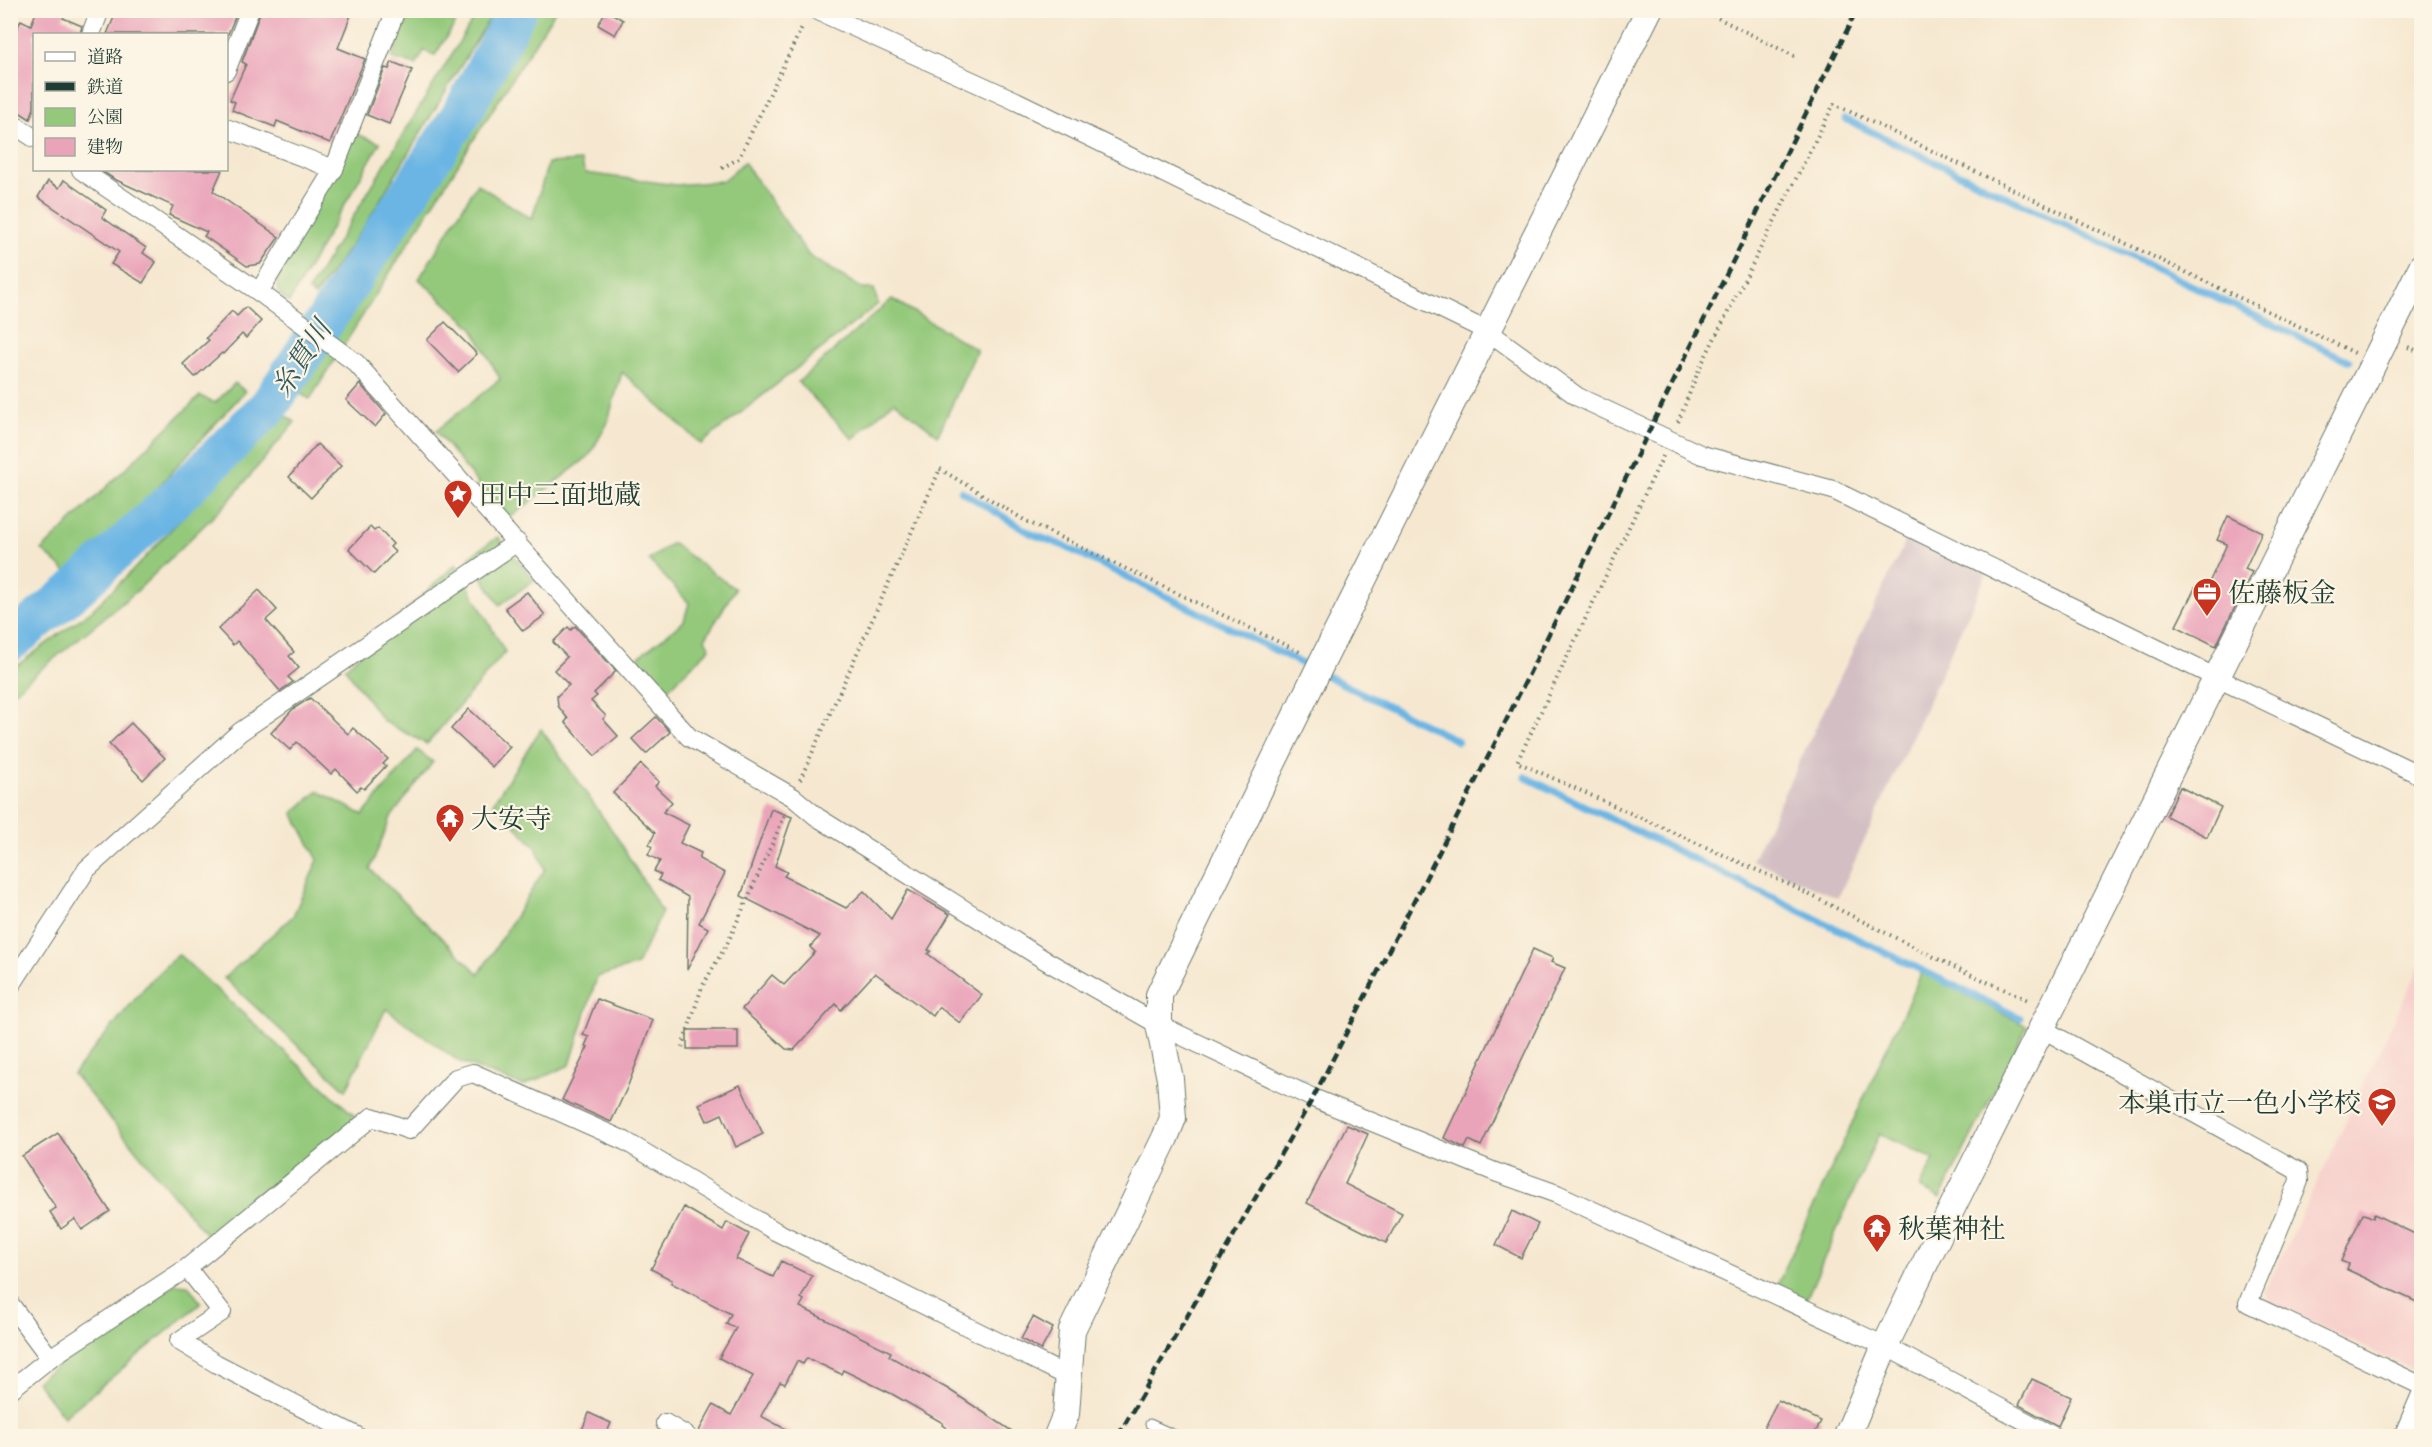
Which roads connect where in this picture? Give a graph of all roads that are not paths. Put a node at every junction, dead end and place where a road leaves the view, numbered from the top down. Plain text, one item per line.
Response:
1 (100, 10) edge
2 (250, 10) edge
3 (396, 10) edge
4 (1649, 10) edge
5 (810, 16) edge
6 (91, 33) edge
7 (228, 66) edge
8 (10, 122) edge
9 (228, 129) edge
10 (33, 137) edge
11 (334, 169) junction
12 (82, 171) edge
13 (2421, 266) edge
14 (259, 292) junction
15 (1489, 332) junction
16 (517, 542) junction
17 (2217, 678) junction
18 (2421, 776) edge
19 (10, 987) edge
20 (2045, 1019) junction
21 (1159, 1025) junction
22 (187, 1268) junction
23 (10, 1304) edge
24 (1885, 1346) junction
25 (50, 1358) junction
26 (1069, 1377) junction
27 (2421, 1386) edge
28 (10, 1390) edge
29 (2421, 1392) edge
30 (666, 1423) dead end
31 (1150, 1424) dead end
32 (357, 1437) edge
33 (687, 1437) edge
34 (1057, 1437) edge
35 (1177, 1437) edge
36 (1847, 1437) edge
37 (2053, 1437) edge
38 (2403, 1437) edge

1 - 6 street
2 - 7 street
3 - 11 street
4 - 15 street
5 - 15 street
8 - 10 street
9 - 11 street
11 - 14 street
12 - 14 street
13 - 17 street
14 - 16 street
15 - 17 street
15 - 21 street
16 - 19 street
16 - 21 street
17 - 18 street
17 - 20 street
20 - 24 street
20 - 27 street
21 - 24 street
21 - 26 street
22 - 25 street
22 - 26 street
22 - 32 street
23 - 25 street
24 - 36 street
24 - 37 street
25 - 28 street
26 - 34 street
29 - 38 street
30 - 33 street
31 - 35 lane

